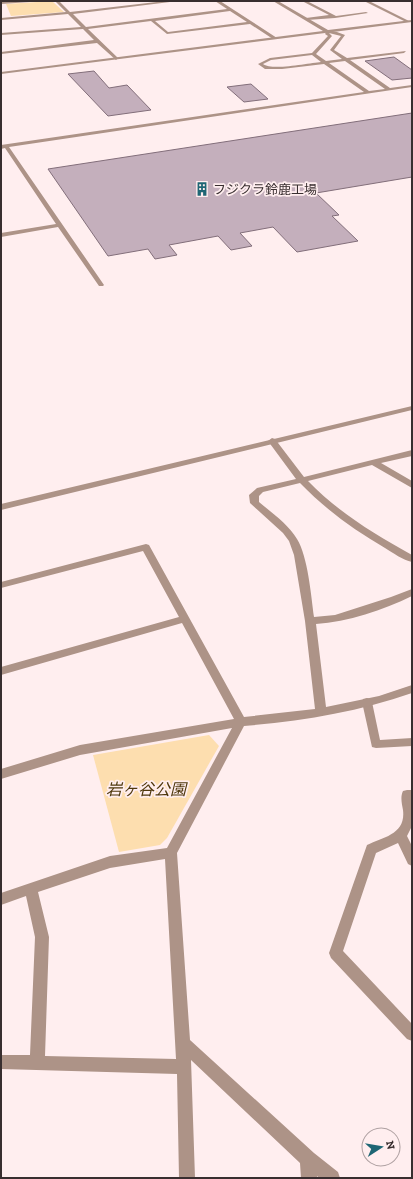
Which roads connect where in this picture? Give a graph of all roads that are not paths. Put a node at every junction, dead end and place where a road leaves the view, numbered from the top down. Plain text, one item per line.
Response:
1 (30, 1) edge
2 (57, 1) edge
3 (176, 1) edge
4 (217, 1) edge
5 (276, 1) edge
6 (304, 1) edge
7 (366, 1) edge
8 (1, 3) edge
9 (323, 3) dead end
10 (310, 4) junction
11 (230, 10) junction
12 (336, 10) dead end
13 (69, 13) junction
14 (366, 13) dead end
15 (344, 15) junction
16 (333, 16) junction
17 (1, 19) edge
18 (307, 19) junction
19 (152, 20) junction
20 (409, 21) edge
21 (250, 23) junction
22 (85, 28) junction
23 (328, 32) junction
24 (1, 34) edge
25 (275, 38) junction
26 (98, 41) junction
27 (404, 52) dead end
28 (1, 53) edge
29 (313, 54) junction
30 (116, 59) junction
31 (346, 60) junction
32 (325, 63) junction
33 (1, 73) edge
34 (412, 86) edge
35 (388, 90) junction
36 (368, 92) junction
37 (4, 146) edge
38 (60, 225) junction
39 (1, 235) edge
40 (101, 285) dead end
41 (412, 408) edge
42 (272, 441) junction
43 (412, 453) edge
44 (374, 463) junction
45 (302, 480) junction
46 (412, 485) edge
47 (1, 507) edge
48 (412, 560) edge
49 (1, 585) edge
50 (412, 592) edge
51 (184, 619) junction
52 (310, 621) junction
53 (1, 671) edge
54 (412, 689) edge
55 (367, 702) junction
56 (321, 712) junction
57 (241, 722) junction
58 (412, 742) edge
59 (1, 774) edge
60 (412, 795) edge
61 (401, 836) junction
62 (171, 853) junction
63 (412, 860) edge
64 (31, 889) junction
65 (1, 899) edge
66 (412, 1034) edge
67 (183, 1042) junction
68 (1, 1062) edge
69 (37, 1062) junction
70 (183, 1067) junction
71 (308, 1159) junction
72 (187, 1178) edge
73 (308, 1178) edge
74 (332, 1178) edge

1 - 8 street
2 - 13 street
3 - 13 street
4 - 11 street
5 - 18 street
6 - 10 lane
7 - 20 lane
9 - 10 lane
10 - 16 lane
11 - 19 street
11 - 21 street
12 - 15 lane
13 - 17 street
13 - 22 street
14 - 15 lane
15 - 16 lane
16 - 18 lane
18 - 23 street
19 - 21 street
19 - 22 street
20 - 23 street
21 - 25 street
22 - 24 street
22 - 26 street
23 - 25 street
23 - 29 lane
23 - 31 lane
25 - 30 street
26 - 28 street
26 - 30 street
27 - 31 lane
29 - 32 lane
29 - 32 lane
30 - 33 street
31 - 32 lane
31 - 35 lane
32 - 36 lane
34 - 35 lane
35 - 36 lane
36 - 37 lane
37 - 38 lane
38 - 39 lane
38 - 40 lane
41 - 42 street
42 - 45 street
42 - 47 street
43 - 44 street
44 - 45 street
44 - 46 street
45 - 48 street
45 - 52 street
49 - 51 street
50 - 52 street
51 - 53 street
51 - 57 street
52 - 56 street
54 - 55 street
55 - 56 street
55 - 58 lane
56 - 57 street
57 - 59 street
57 - 62 street
60 - 61 street
61 - 63 street
61 - 66 street
62 - 64 street
62 - 67 street
64 - 65 street
64 - 69 street
67 - 70 street
67 - 71 street
68 - 69 street
69 - 70 street
70 - 72 street
71 - 73 street
71 - 74 street

